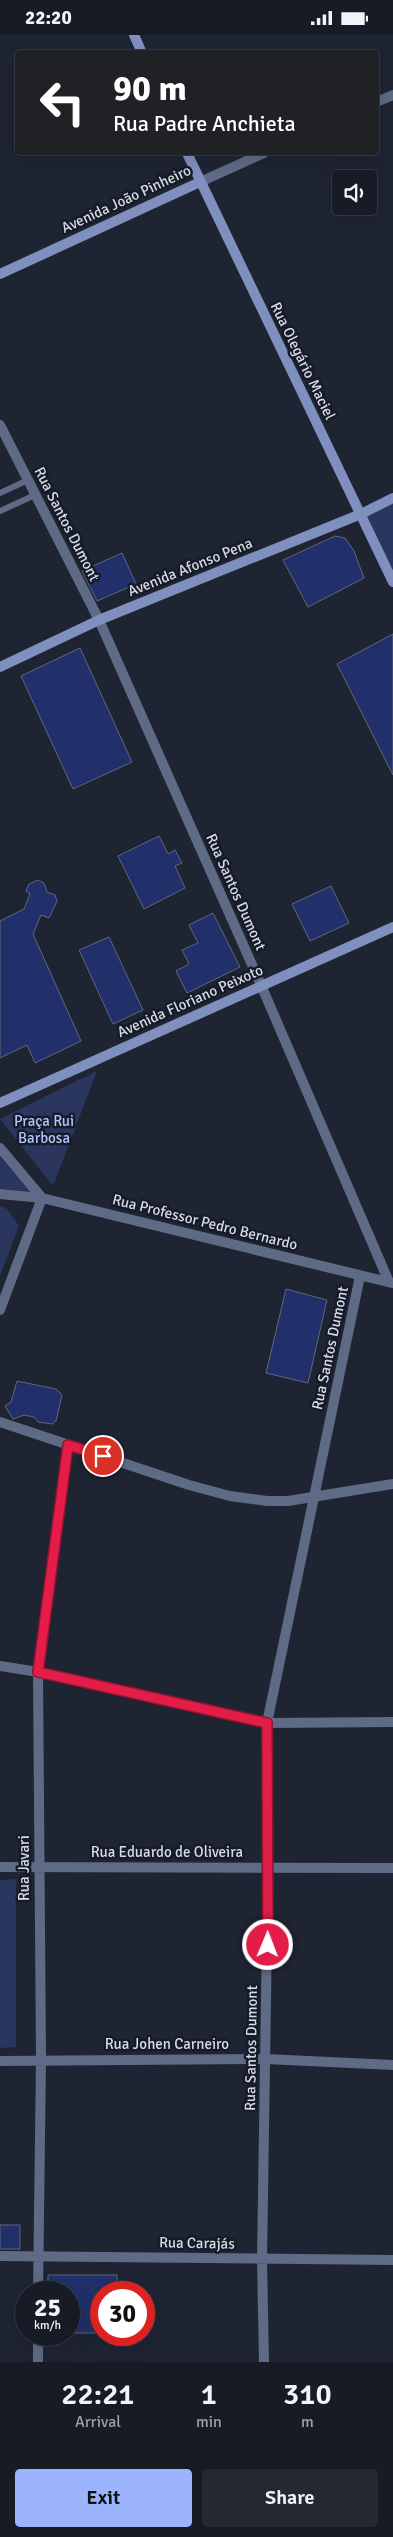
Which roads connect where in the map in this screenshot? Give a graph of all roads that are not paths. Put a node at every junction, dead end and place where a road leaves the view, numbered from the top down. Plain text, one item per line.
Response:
1 (134, 35) edge
2 (141, 50) edge
3 (393, 95) edge
4 (379, 101) edge
5 (187, 155) edge
6 (259, 155) edge
7 (200, 181) junction
8 (0, 274) edge
9 (0, 425) edge
10 (28, 480) junction
11 (0, 493) edge
12 (35, 495) junction
13 (393, 498) edge
14 (0, 511) edge
15 (361, 514) junction
16 (393, 582) edge
17 (99, 620) junction
18 (0, 667) edge
19 (393, 927) edge
20 (261, 985) junction
21 (0, 1103) edge
22 (0, 1148) edge
23 (0, 1194) edge
24 (42, 1198) junction
25 (360, 1276) junction
26 (391, 1283) edge
27 (0, 1310) edge
28 (0, 1423) edge
29 (68, 1445) junction
30 (393, 1484) edge
31 (314, 1497) junction
32 (0, 1665) edge
33 (38, 1672) junction
34 (393, 1722) edge
35 (267, 1723) junction
36 (0, 1867) edge
37 (38, 1867) junction
38 (393, 1867) edge
39 (268, 1868) junction
40 (41, 2059) junction
41 (266, 2059) junction
42 (0, 2061) edge
43 (393, 2065) edge
44 (38, 2255) junction
45 (0, 2256) edge
46 (262, 2260) junction
47 (393, 2260) edge
48 (38, 2281) edge
49 (38, 2346) edge
50 (38, 2362) edge
51 (264, 2362) edge

1 - 2 street
3 - 4 street
5 - 7 street, Rua Olegário Maciel
6 - 7 street, Avenida João Pinheiro
7 - 8 street, Avenida João Pinheiro
7 - 15 street, Rua Olegário Maciel
9 - 10 street, Rua Santos Dumont
10 - 11 lane
10 - 12 street, Rua Santos Dumont
12 - 14 lane
12 - 17 street, Rua Santos Dumont
13 - 15 street, Avenida Afonso Pena
15 - 16 street, Rua Olegário Maciel
15 - 17 street, Avenida Afonso Pena
17 - 18 street, Avenida Afonso Pena
17 - 20 street, Rua Santos Dumont
19 - 20 street, Avenida Floriano Peixoto
20 - 21 street, Avenida Floriano Peixoto
20 - 26 street, Rua Santos Dumont
22 - 24 street
23 - 24 street, Rua Professor Pedro Bernardo
24 - 25 street, Rua Professor Pedro Bernardo
24 - 27 street
25 - 26 street, Rua Santos Dumont
25 - 31 street, Rua Santos Dumont
28 - 29 street
29 - 31 street
29 - 33 street, Rua Javari
30 - 31 street
31 - 35 street, Rua Santos Dumont
32 - 33 street
33 - 35 street
33 - 37 street, Rua Javari
34 - 35 street
35 - 39 street, Rua Santos Dumont
36 - 37 street, Rua Eduardo de Oliveira
37 - 39 street, Rua Eduardo de Oliveira
37 - 40 street, Rua Javari
38 - 39 street, Rua Eduardo de Oliveira
39 - 41 street, Rua Santos Dumont
40 - 41 street, Rua Johen Carneiro
40 - 42 street, Rua Johen Carneiro
40 - 44 street, Rua Javari
41 - 43 street, Rua Johen Carneiro
41 - 46 street, Rua Santos Dumont
44 - 45 street, Rua Carajás
44 - 46 street, Rua Carajás
44 - 48 street, Rua Javari
46 - 47 street, Rua Carajás
46 - 51 street, Rua Santos Dumont
49 - 50 street

